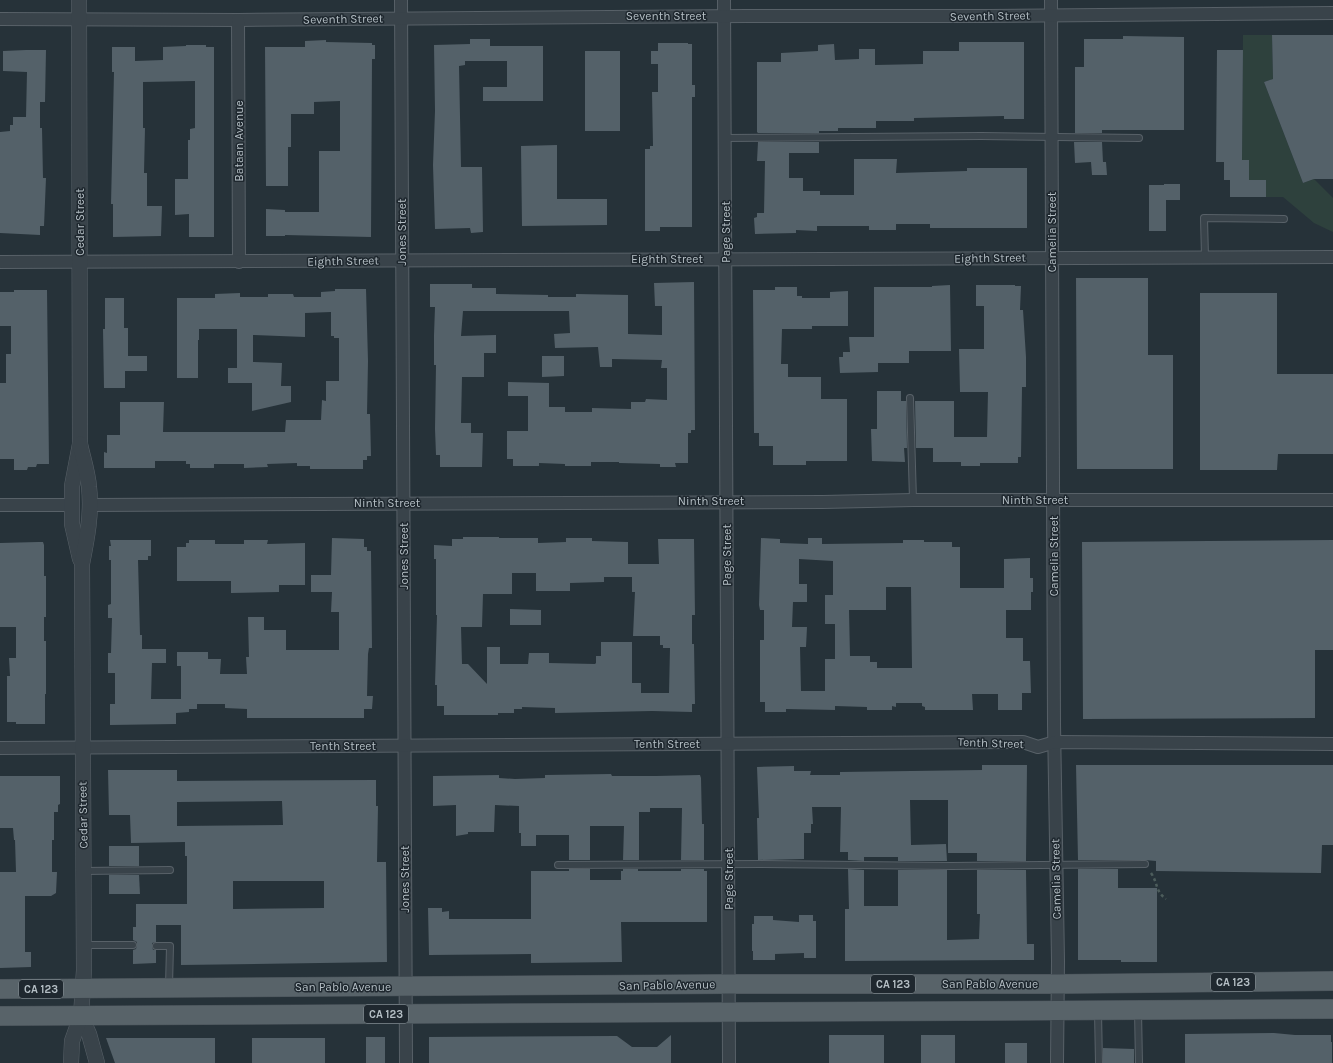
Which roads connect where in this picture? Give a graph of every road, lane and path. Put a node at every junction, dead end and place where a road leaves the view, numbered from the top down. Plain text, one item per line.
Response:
1 (79, 0) edge
2 (401, 0) edge
3 (724, 0) edge
4 (1051, 0) edge
5 (1333, 13) edge
6 (1051, 15) junction
7 (724, 16) junction
8 (0, 19) edge
9 (79, 19) junction
10 (400, 19) junction
11 (238, 20) junction
12 (1051, 137) junction
13 (725, 138) junction
14 (1139, 138) dead end
15 (1284, 219) dead end
16 (1052, 257) junction
17 (1205, 257) junction
18 (1333, 257) edge
19 (726, 259) junction
20 (402, 260) junction
21 (0, 262) edge
22 (80, 262) junction
23 (239, 262) junction
24 (910, 398) dead end
25 (80, 444) junction
26 (913, 500) junction
27 (1054, 500) junction
28 (1333, 500) edge
29 (727, 502) junction
30 (404, 503) junction
31 (90, 504) junction
32 (0, 505) edge
33 (72, 505) junction
34 (82, 564) junction
35 (1055, 742) junction
36 (729, 744) junction
37 (1333, 744) edge
38 (405, 745) junction
39 (82, 747) junction
40 (0, 748) edge
41 (1145, 864) joint
42 (558, 865) dead end
43 (729, 865) junction
44 (1056, 865) junction
45 (170, 870) dead end
46 (83, 871) junction
47 (1166, 898) dead end
48 (83, 945) junction
49 (133, 945) dead end
50 (156, 946) dead end
51 (1333, 981) edge
52 (729, 984) junction
53 (1057, 984) junction
54 (406, 987) junction
55 (169, 988) junction
56 (0, 989) edge
57 (83, 989) junction
58 (1333, 1009) edge
59 (1057, 1010) junction
60 (1098, 1010) junction
61 (1138, 1010) junction
62 (729, 1012) junction
63 (406, 1014) junction
64 (0, 1016) edge
65 (81, 1016) junction
66 (71, 1063) edge
67 (97, 1063) edge
68 (406, 1063) edge
69 (729, 1063) edge
70 (1057, 1063) edge
71 (1099, 1063) edge
72 (1139, 1063) edge

1 - 9 street, Cedar Street
2 - 10 street, Jones Street
3 - 7 street, Page Street
4 - 6 street, Camelia Street
5 - 6 street, Seventh Street
6 - 7 street, Seventh Street
6 - 12 street, Camelia Street
7 - 10 street, Seventh Street
7 - 13 street, Page Street
8 - 9 street, Seventh Street
9 - 11 street, Seventh Street
9 - 22 street, Cedar Street
10 - 11 street, Seventh Street
10 - 20 street, Jones Street
11 - 23 street, Bataan Avenue
12 - 13 lane
12 - 14 lane
12 - 16 street, Camelia Street
13 - 19 street, Page Street
15 - 17 lane
16 - 17 street, Eighth Street
16 - 19 street, Eighth Street
16 - 27 street, Camelia Street
17 - 18 street, Eighth Street
19 - 20 street, Eighth Street
19 - 29 street, Page Street
20 - 23 street, Eighth Street
20 - 30 street, Jones Street
21 - 22 street, Eighth Street
22 - 23 street, Eighth Street
22 - 25 street, Cedar Street
24 - 26 lane
25 - 31 street, Cedar Street
25 - 33 street, Cedar Street
26 - 27 street, Ninth Street
26 - 29 street, Ninth Street
27 - 28 street, Ninth Street
27 - 35 street, Camelia Street
29 - 30 street, Ninth Street
29 - 36 street, Page Street
30 - 31 street, Ninth Street
30 - 38 street, Jones Street
31 - 34 street, Cedar Street
32 - 33 street
33 - 34 street, Cedar Street
34 - 39 street, Cedar Street
35 - 36 street, Tenth Street
35 - 37 street, Tenth Street
35 - 44 street, Camelia Street
36 - 38 street, Tenth Street
36 - 43 street, Page Street
38 - 39 street, Tenth Street
38 - 54 street, Jones Street
39 - 40 street, Tenth Street
39 - 46 street, Cedar Street
41 - 44 lane
41 - 47 path
42 - 43 lane
43 - 44 lane
43 - 52 street, Page Street
44 - 53 street, Camelia Street
45 - 46 lane
46 - 48 street, Cedar Street
48 - 49 lane
48 - 57 street, Cedar Street
50 - 55 lane
51 - 53 main road, San Pablo Avenue / CA 123
52 - 53 main road, San Pablo Avenue / CA 123
52 - 54 main road, San Pablo Avenue / CA 123
52 - 62 street, Page Street
53 - 59 street, Camelia Street
54 - 55 main road, San Pablo Avenue / CA 123
54 - 63 street, Jones Street
55 - 57 main road, San Pablo Avenue / CA 123
56 - 57 main road, San Pablo Avenue / CA 123
57 - 65 street, Cedar Street
58 - 61 main road, CA 123
59 - 60 main road, CA 123
59 - 62 main road, CA 123
59 - 70 street, Camelia Street
60 - 61 main road, CA 123
60 - 71 lane
61 - 72 lane
62 - 63 main road, CA 123
62 - 69 street, Page Street
63 - 65 main road, CA 123
63 - 68 street, Jones Street
64 - 65 main road, CA 123
65 - 66 street, Cedar Street
65 - 67 street

